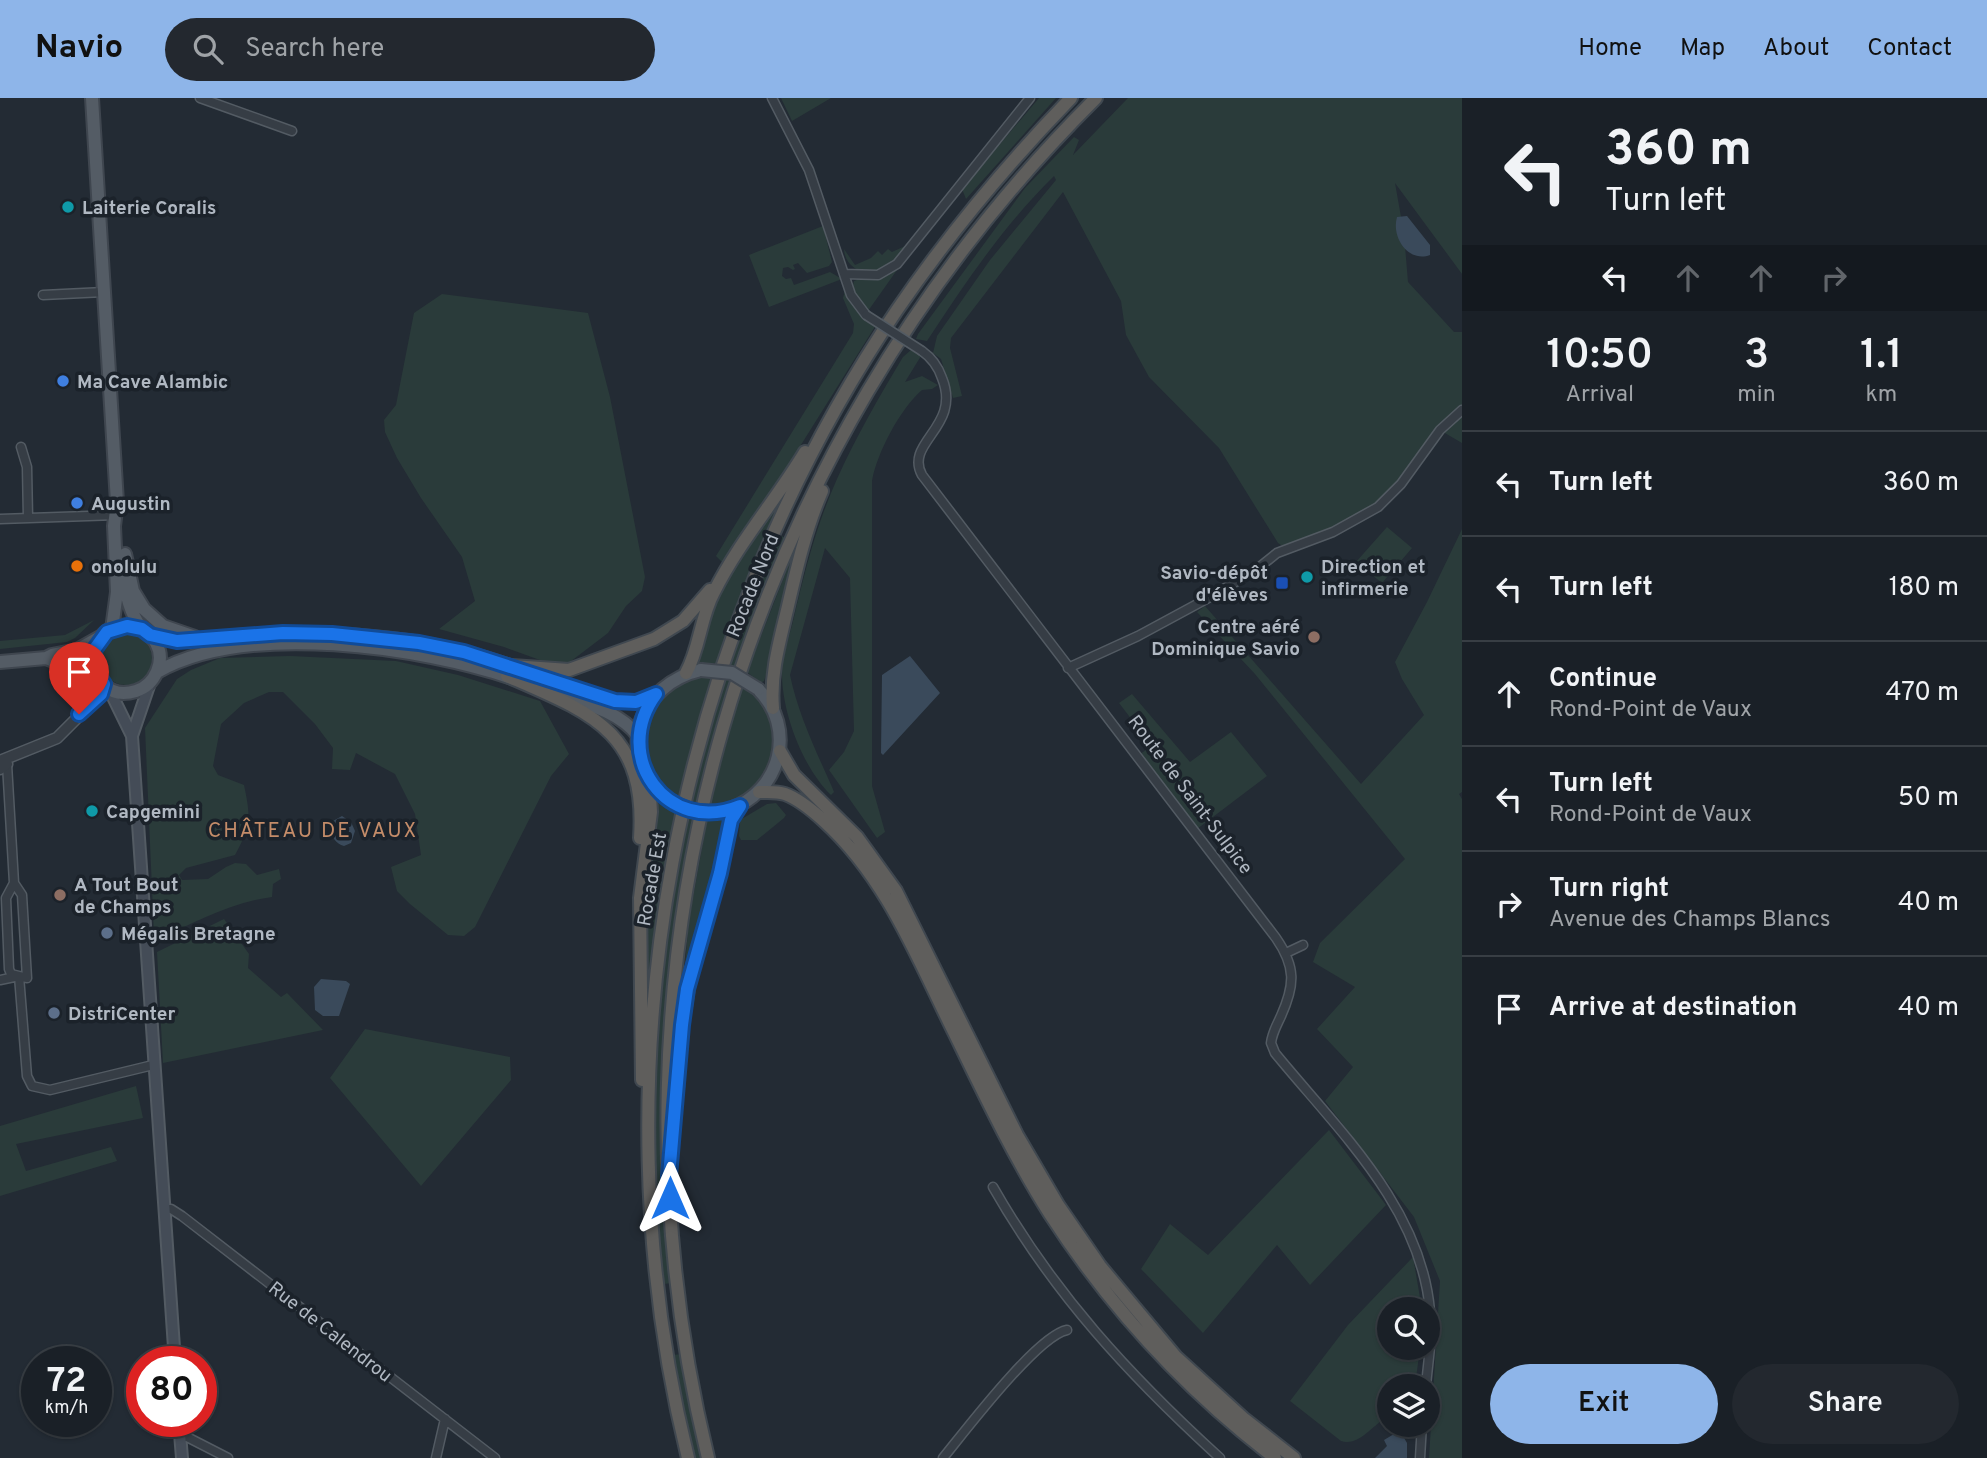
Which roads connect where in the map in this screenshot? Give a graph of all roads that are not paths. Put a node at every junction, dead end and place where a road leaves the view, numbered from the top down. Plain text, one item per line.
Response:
1 (92, 98) edge
2 (200, 98) edge
3 (772, 98) edge
4 (1030, 98) edge
5 (1071, 98) edge
6 (1096, 98) edge
7 (292, 131) dead end
8 (845, 274) junction
9 (104, 292) junction
10 (43, 295) dead end
11 (911, 321) junction
12 (875, 343) junction
13 (1462, 410) edge
14 (21, 447) dead end
15 (117, 515) junction
16 (28, 518) junction
17 (0, 519) edge
18 (125, 554) junction
19 (722, 576) junction
20 (107, 632) junction
21 (146, 632) junction
22 (198, 639) junction
23 (46, 658) junction
24 (0, 662) edge
25 (1068, 668) junction
26 (510, 671) junction
27 (686, 673) junction
28 (153, 677) junction
29 (104, 683) junction
30 (656, 694) junction
31 (773, 708) junction
32 (132, 736) junction
33 (638, 736) junction
34 (780, 751) junction
35 (3, 763) edge
36 (0, 774) edge
37 (649, 780) junction
38 (8, 789) junction
39 (759, 792) junction
40 (740, 806) junction
41 (15, 883) junction
42 (640, 898) junction
43 (1303, 945) dead end
44 (1286, 953) junction
45 (23, 977) junction
46 (0, 980) edge
47 (153, 1065) junction
48 (650, 1176) junction
49 (669, 1176) junction
50 (993, 1187) dead end
51 (165, 1209) junction
52 (1067, 1330) dead end
53 (174, 1346) edge
54 (1427, 1374) edge
55 (445, 1419) junction
56 (180, 1437) edge
57 (187, 1437) edge
58 (1421, 1437) edge
59 (182, 1458) edge
60 (228, 1458) edge
61 (436, 1458) edge
62 (495, 1458) edge
63 (688, 1458) edge
64 (708, 1458) edge
65 (943, 1458) edge
66 (1220, 1458) edge
67 (1275, 1458) edge
68 (1294, 1458) edge
69 (1420, 1458) edge

1 - 9 main road
2 - 7 street
3 - 8 street, Route de Saint-Sulpice
4 - 8 street
5 - 12 highway
6 - 11 highway, Rocade Nord
8 - 25 street, Route de Saint-Sulpice, bridge
9 - 10 street
9 - 15 main road
11 - 31 highway
11 - 49 highway, Rocade Nord
12 - 19 highway
12 - 48 highway, Rocade Est
13 - 25 street
14 - 16 street
15 - 16 street
15 - 18 main road
15 - 20 main road
16 - 17 street
18 - 21 main road
18 - 22 main road
19 - 26 highway
19 - 27 highway
20 - 21 main road
20 - 23 main road
20 - 29 main road
21 - 22 main road
21 - 28 main road
22 - 26 main road
23 - 24 main road
23 - 29 main road
25 - 44 street, Route de Saint-Sulpice
26 - 28 main road
26 - 30 main road
26 - 33 main road
26 - 42 highway
27 - 30 main road
27 - 31 main road, bridge
28 - 29 main road
28 - 32 main road
29 - 32 main road
29 - 35 street
30 - 33 main road
31 - 34 main road
32 - 47 main road
33 - 37 main road
34 - 39 main road
34 - 68 highway
35 - 38 street
36 - 38 street
37 - 40 main road, bridge
37 - 42 highway
38 - 41 street
39 - 40 main road
39 - 67 highway
40 - 49 highway
41 - 45 street
41 - 45 street
42 - 48 highway
43 - 44 street
44 - 54 street, Route de Saint-Sulpice
45 - 46 street
45 - 47 street
47 - 51 main road
48 - 63 highway, Rocade Est
49 - 64 highway
50 - 66 street
51 - 53 main road
51 - 55 street, Rue de Calendrou
52 - 65 street
55 - 61 street
55 - 62 street, Rue de Calendrou
56 - 59 main road
57 - 60 street
58 - 69 street

